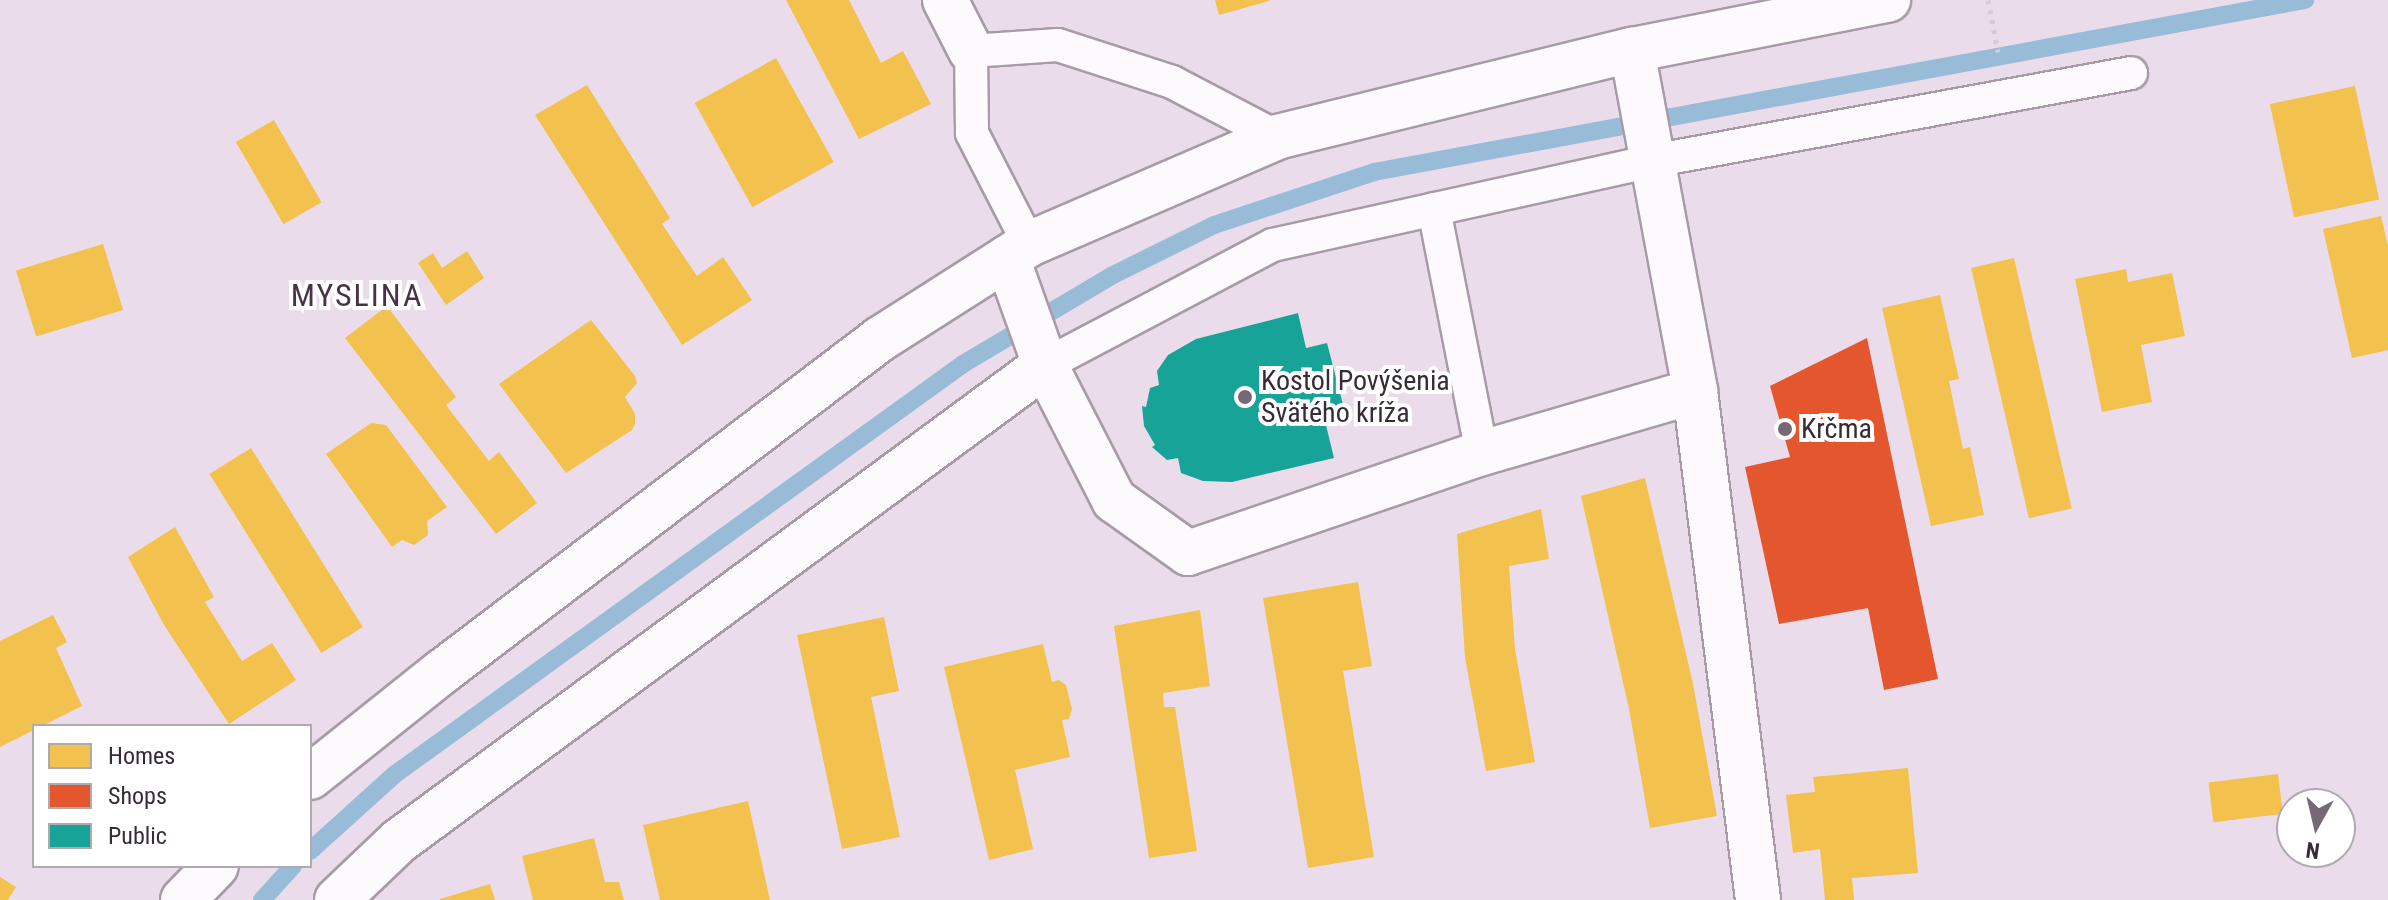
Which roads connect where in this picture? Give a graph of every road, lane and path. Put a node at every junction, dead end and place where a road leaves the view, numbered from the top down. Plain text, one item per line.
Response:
1 (945, 0) edge
2 (1888, 0) edge
3 (1988, 0) edge
4 (1992, 19) dead end
5 (971, 51) junction
6 (1635, 67) junction
7 (2131, 73) dead end
8 (1277, 137) junction
9 (1652, 161) junction
10 (1434, 209) junction
11 (1017, 263) junction
12 (1044, 363) junction
13 (1695, 391) junction
14 (1482, 453) junction
15 (312, 775) edge
16 (214, 868) edge
17 (183, 900) edge
18 (337, 900) edge
19 (1758, 900) edge

1 - 5 street
2 - 6 street
3 - 4 path
5 - 8 lane
5 - 11 lane
6 - 8 street
6 - 9 street
7 - 9 lane
8 - 11 street
9 - 10 lane
9 - 13 street
10 - 12 lane
10 - 14 lane
11 - 12 street
11 - 15 street
12 - 14 street
12 - 18 street
13 - 14 street
13 - 19 street
16 - 17 street

